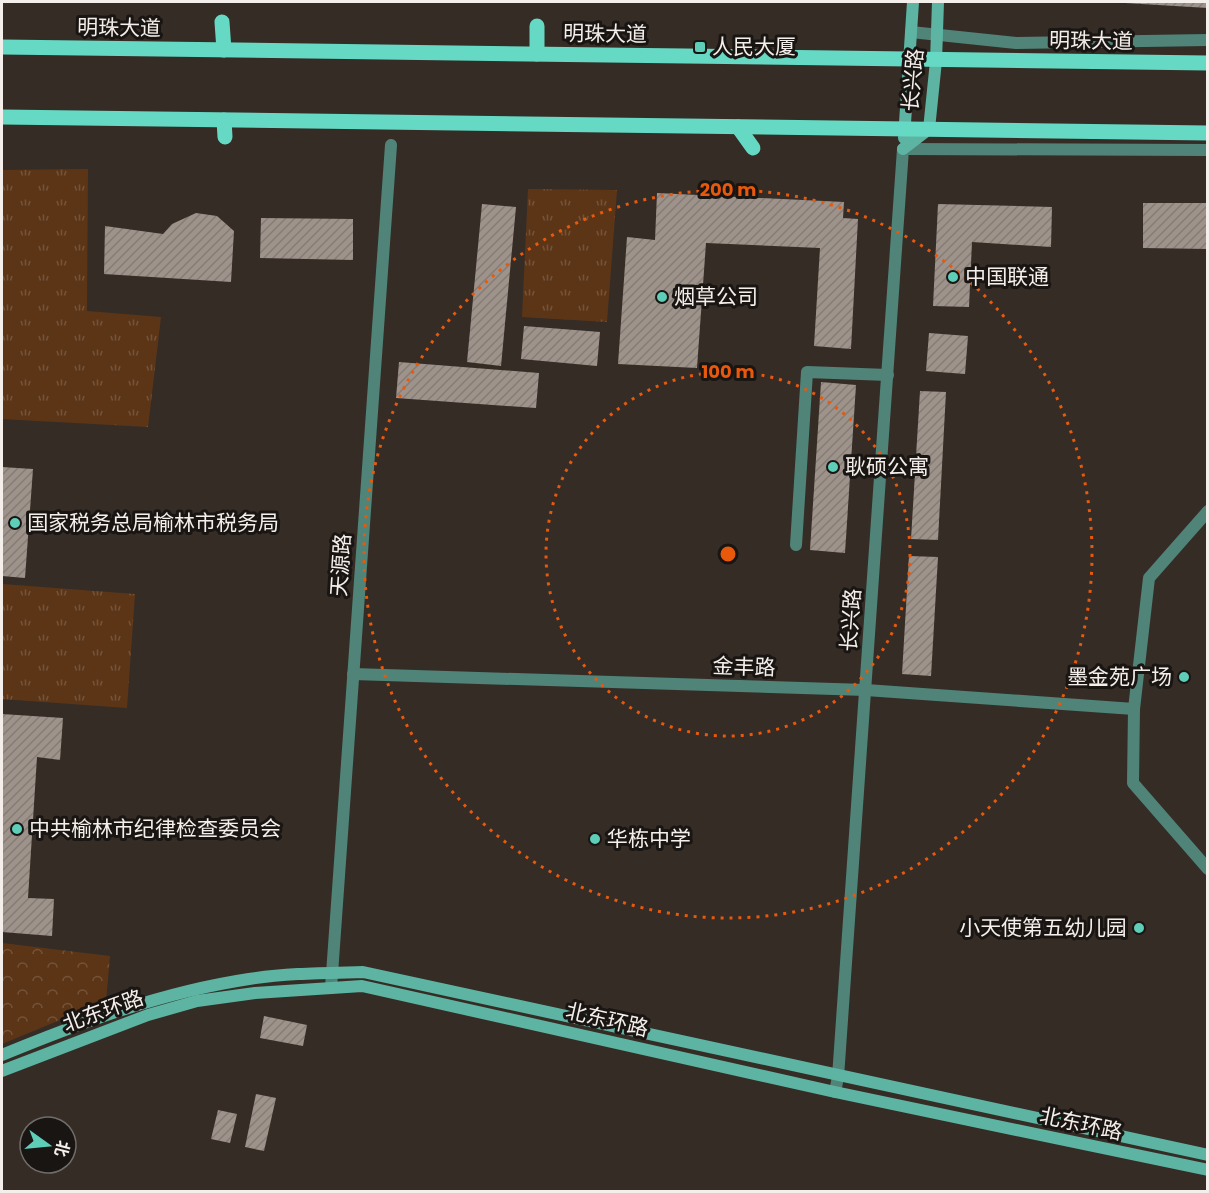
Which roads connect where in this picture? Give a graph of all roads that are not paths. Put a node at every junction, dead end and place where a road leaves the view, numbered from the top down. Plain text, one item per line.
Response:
1 (913, 2) edge
2 (938, 2) edge
3 (222, 22) dead end
4 (537, 26) dead end
5 (911, 32) junction
6 (936, 34) junction
7 (1208, 40) edge
8 (2, 47) edge
9 (224, 50) junction
10 (537, 54) junction
11 (909, 59) junction
12 (936, 61) junction
13 (1208, 63) edge
14 (2, 117) edge
15 (224, 120) junction
16 (738, 127) junction
17 (905, 129) junction
18 (928, 129) junction
19 (1208, 133) edge
20 (225, 137) dead end
21 (391, 145) dead end
22 (753, 148) dead end
23 (903, 149) junction
24 (1208, 150) edge
25 (888, 375) junction
26 (1208, 511) edge
27 (796, 545) dead end
28 (353, 674) junction
29 (866, 690) junction
30 (1134, 709) junction
31 (1208, 869) edge
32 (332, 973) junction
33 (331, 988) junction
34 (2, 1055) edge
35 (2, 1071) edge
36 (838, 1077) junction
37 (835, 1092) junction
38 (1208, 1155) edge
39 (1208, 1170) edge

1 - 5 main road, 长兴路
2 - 6 main road, 长兴路
3 - 9 main road
4 - 10 main road
5 - 6 street
5 - 11 main road, 长兴路
6 - 7 street
6 - 12 main road, 长兴路
8 - 9 main road, 明珠大道
9 - 10 main road, 明珠大道
10 - 11 main road, 明珠大道
11 - 12 main road, 明珠大道
11 - 17 main road, 长兴路
12 - 13 main road, 明珠大道
12 - 18 main road, 长兴路
14 - 15 main road
15 - 16 main road
15 - 20 main road
16 - 17 main road
16 - 22 main road
17 - 18 main road
17 - 23 main road, 长兴路
18 - 19 main road
18 - 23 main road, 长兴路
21 - 28 street, 天源路
23 - 24 street
23 - 25 street, 长兴路
25 - 27 street
25 - 29 street, 长兴路
26 - 30 street
28 - 29 street, 金丰路
28 - 32 street, 天源路
29 - 30 street, 金丰路
29 - 36 street, 长兴路
30 - 31 street
32 - 33 street, 天源路
32 - 34 main road, 北东环路
32 - 36 main road, 北东环路
33 - 35 main road, 北东环路
33 - 37 main road, 北东环路
36 - 37 street, 长兴路
36 - 38 main road, 北东环路
37 - 39 main road, 北东环路

